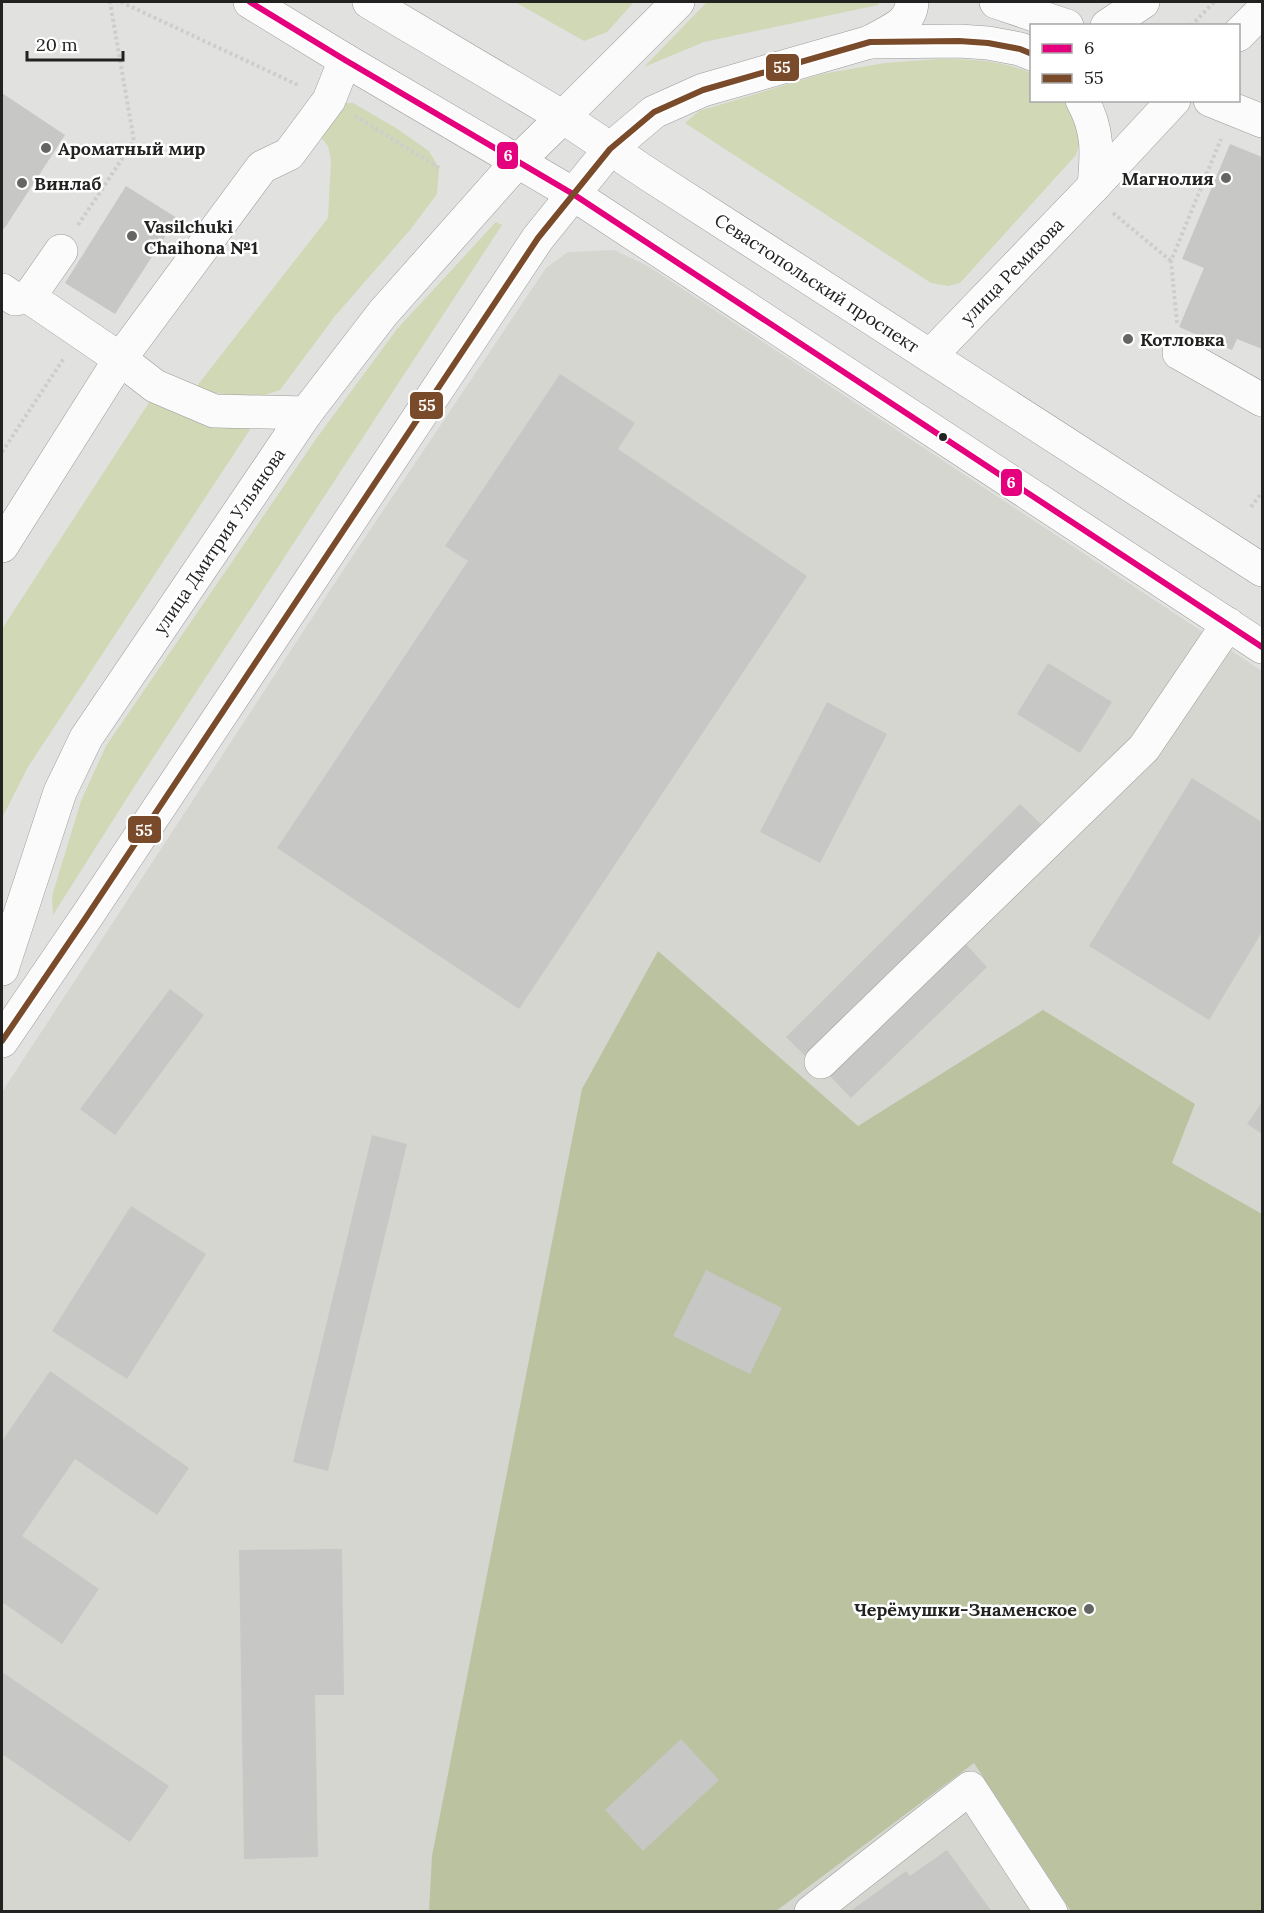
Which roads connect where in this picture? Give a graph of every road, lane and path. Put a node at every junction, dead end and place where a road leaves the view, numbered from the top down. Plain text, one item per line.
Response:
1 (110, 2) edge
2 (121, 2) edge
3 (250, 2) edge
4 (369, 2) edge
5 (678, 2) edge
6 (912, 2) edge
7 (996, 2) edge
8 (1143, 2) edge
9 (1148, 2) edge
10 (1214, 2) edge
11 (1263, 11) edge
12 (1061, 24) edge
13 (1110, 24) edge
14 (1139, 24) edge
15 (1193, 24) edge
16 (1240, 34) edge
17 (870, 42) junction
18 (1030, 53) edge
19 (345, 60) junction
20 (329, 100) junction
21 (1083, 102) edge
22 (1173, 102) edge
23 (1235, 110) edge
24 (563, 117) junction
25 (610, 149) junction
26 (518, 162) junction
27 (439, 168) dead end
28 (573, 194) junction
29 (1102, 198) junction
30 (61, 251) joint
31 (1171, 261) junction
32 (15, 293) edge
33 (1179, 353) joint
34 (65, 356) dead end
35 (930, 356) junction
36 (120, 359) junction
37 (1263, 400) edge
38 (306, 413) junction
39 (2, 452) edge
40 (1263, 492) edge
41 (1251, 507) dead end
42 (2, 546) edge
43 (1263, 570) edge
44 (1228, 624) junction
45 (1263, 646) edge
46 (2, 969) edge
47 (2, 1041) edge
48 (821, 1062) dead end
49 (811, 1911) edge
50 (1051, 1911) edge

1 - 30 path
2 - 20 path
3 - 19 main road
4 - 24 main road, Севастопольский проспект
5 - 24 main road
6 - 17 main road
7 - 12 main road
8 - 13 main road
9 - 14 main road
10 - 15 path
11 - 16 main road
17 - 18 main road
17 - 25 main road
19 - 20 main road
19 - 26 main road
20 - 27 path
20 - 36 main road
21 - 29 main road
22 - 29 main road, улица Ремизова
23 - 31 path
24 - 25 main road, Севастопольский проспект
24 - 26 main road
25 - 28 main road
25 - 35 main road, Севастопольский проспект
26 - 28 main road
26 - 38 main road, улица Дмитрия Ульянова
28 - 44 main road
28 - 47 main road
29 - 31 path
29 - 35 main road, улица Ремизова
30 - 32 main road
31 - 33 path
32 - 36 main road
33 - 37 main road
34 - 39 path
35 - 43 main road, Севастопольский проспект
36 - 38 main road
36 - 42 main road
38 - 46 main road, улица Дмитрия Ульянова
40 - 41 path
44 - 45 main road
44 - 48 main road
49 - 50 main road

